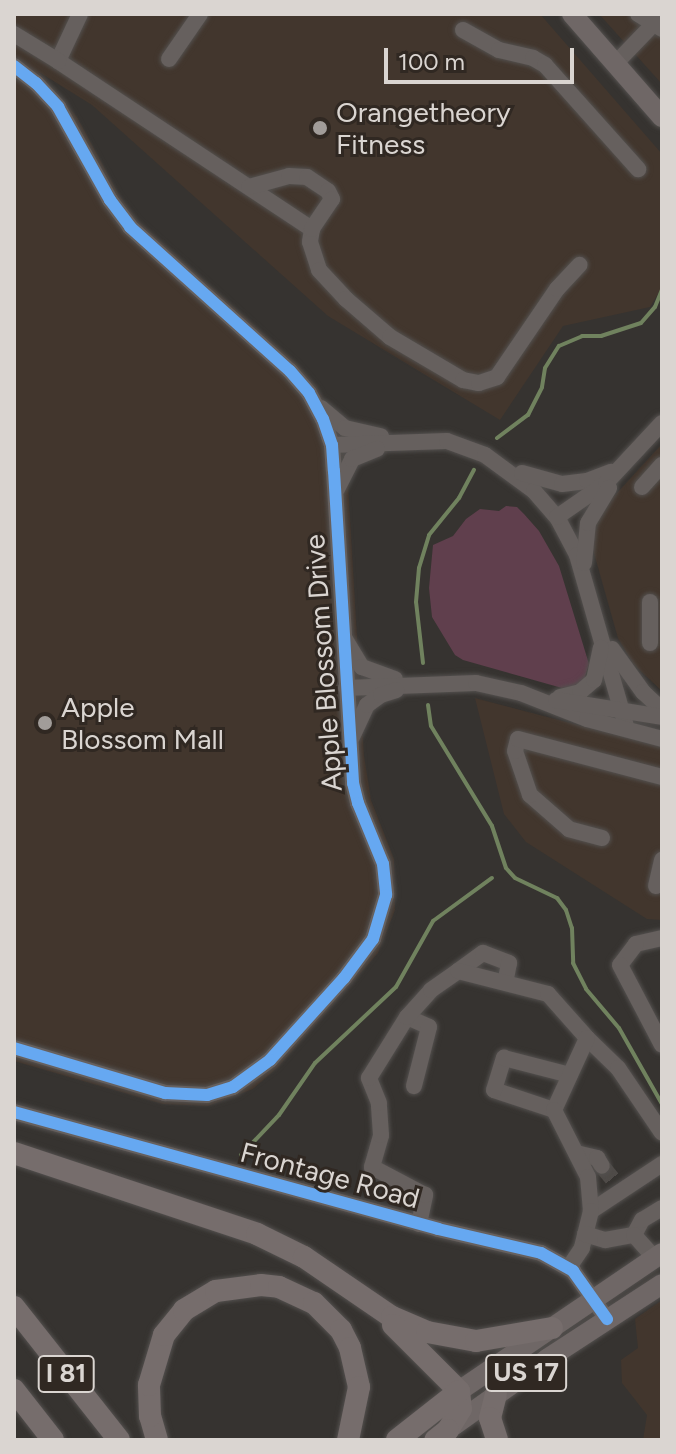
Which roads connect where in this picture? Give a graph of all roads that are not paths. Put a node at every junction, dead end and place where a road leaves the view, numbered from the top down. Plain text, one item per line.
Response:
1 (80, 14) edge
2 (200, 14) edge
3 (572, 14) edge
4 (638, 14) edge
5 (660, 23) edge
6 (463, 30) dead end
7 (14, 34) edge
8 (169, 59) dead end
9 (58, 61) junction
10 (615, 64) junction
11 (14, 66) edge
12 (662, 117) edge
13 (638, 169) dead end
14 (249, 187) junction
15 (312, 229) junction
16 (579, 265) dead end
17 (313, 400) junction
18 (662, 423) edge
19 (418, 441) junction
20 (332, 445) junction
21 (503, 465) junction
22 (662, 465) edge
23 (623, 466) junction
24 (642, 487) dead end
25 (335, 494) junction
26 (557, 517) junction
27 (584, 573) junction
28 (650, 602) dead end
29 (601, 631) junction
30 (344, 636) junction
31 (650, 643) dead end
32 (421, 683) junction
33 (346, 688) junction
34 (539, 698) junction
35 (623, 709) junction
36 (662, 710) edge
37 (662, 717) edge
38 (627, 729) junction
39 (662, 739) edge
40 (350, 741) junction
41 (662, 777) edge
42 (602, 838) dead end
43 (662, 860) edge
44 (656, 886) dead end
45 (662, 938) edge
46 (458, 971) junction
47 (505, 983) junction
48 (407, 1017) junction
49 (587, 1038) junction
50 (662, 1045) edge
51 (14, 1048) edge
52 (570, 1075) junction
53 (414, 1086) dead end
54 (554, 1110) junction
55 (14, 1112) edge
56 (662, 1133) edge
57 (14, 1153) edge
58 (576, 1153) junction
59 (662, 1164) edge
60 (602, 1166) tunnel mouth
61 (662, 1208) edge
62 (591, 1211) junction
63 (419, 1224) junction
64 (585, 1234) junction
65 (634, 1235) junction
66 (659, 1256) edge
67 (569, 1267) junction
68 (662, 1284) edge
69 (363, 1297) junction
70 (594, 1300) junction
71 (14, 1307) edge
72 (607, 1319) junction
73 (552, 1328) junction
74 (14, 1390) edge
75 (459, 1391) junction
76 (496, 1394) junction
77 (441, 1435) edge
78 (53, 1440) edge
79 (119, 1440) edge
80 (157, 1440) edge
81 (348, 1440) edge
82 (397, 1440) edge
83 (497, 1440) edge

1 - 9 street
2 - 8 street
3 - 10 main road
4 - 5 street
5 - 10 street
6 - 13 street
7 - 9 street
9 - 14 street
10 - 12 main road
11 - 17 street, Apple Blossom Drive
14 - 15 street
14 - 15 street
15 - 16 street
17 - 19 street
17 - 20 street, Apple Blossom Drive
18 - 23 street
19 - 20 street
19 - 21 street
19 - 25 street
20 - 25 street, Apple Blossom Drive
21 - 23 street
21 - 26 street
22 - 24 street
23 - 26 street
23 - 27 street
25 - 30 street, Apple Blossom Drive
26 - 27 street
27 - 29 street
28 - 31 street
29 - 34 street
29 - 35 street
29 - 36 street
30 - 32 street
30 - 33 street, Apple Blossom Drive
32 - 33 street, Apple Blossom Drive
32 - 34 street, Apple Blossom Drive
32 - 40 street
33 - 40 street, Apple Blossom Drive
34 - 35 street, Apple Blossom Drive
34 - 38 street, Apple Blossom Drive
35 - 37 street, Apple Blossom Drive
35 - 38 street
38 - 39 street, Apple Blossom Drive
40 - 51 street, Apple Blossom Drive
41 - 42 street
43 - 44 street
45 - 50 street
46 - 47 street
46 - 47 street
46 - 48 street
47 - 49 street
48 - 53 street
48 - 63 street
49 - 52 street
49 - 56 street
52 - 54 street
52 - 54 street
54 - 58 street
55 - 63 street, Frontage Road
57 - 69 highway
58 - 60 street
58 - 62 street
59 - 62 street
61 - 65 street
62 - 64 street
63 - 67 street, Frontage Road
64 - 65 street
64 - 67 street
65 - 66 street
66 - 70 main road, US 17
67 - 70 street, Frontage Road
68 - 72 main road, US 17
69 - 73 highway
69 - 75 highway
70 - 72 street, Frontage Road
70 - 73 main road, US 17
71 - 79 highway, I 81
72 - 76 main road, US 17
73 - 75 main road, US 17
74 - 78 highway, I 81
75 - 77 highway
75 - 82 highway, US 17
76 - 77 main road, US 17
76 - 83 highway
80 - 81 highway

